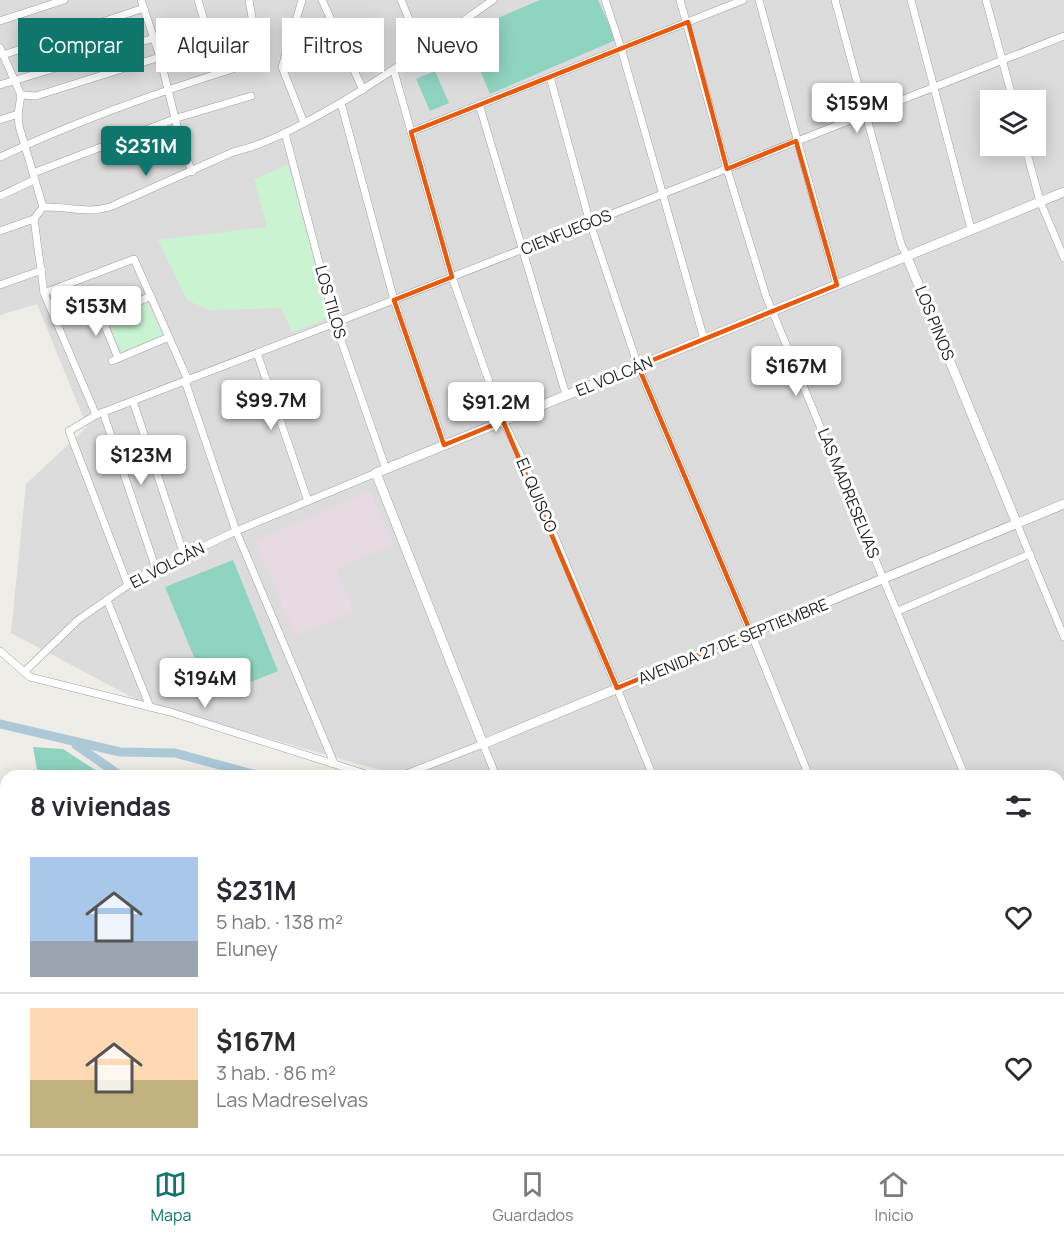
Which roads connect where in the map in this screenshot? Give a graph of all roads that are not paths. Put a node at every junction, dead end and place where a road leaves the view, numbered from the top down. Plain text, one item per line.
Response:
1 (64, 0) edge
2 (141, 0) edge
3 (198, 0) edge
4 (249, 0) edge
5 (302, 0) edge
6 (322, 0) edge
7 (401, 0) edge
8 (493, 0) edge
9 (605, 0) edge
10 (680, 0) edge
11 (742, 0) edge
12 (759, 0) edge
13 (835, 0) edge
14 (911, 0) edge
15 (986, 0) edge
16 (481, 4) edge
17 (144, 8) junction
18 (204, 18) edge
19 (252, 18) edge
20 (408, 18) edge
21 (463, 18) edge
22 (0, 21) edge
23 (687, 22) junction
24 (1064, 36) edge
25 (154, 38) junction
26 (156, 44) edge
27 (621, 48) junction
28 (2, 52) edge
29 (156, 58) edge
30 (1002, 60) junction
31 (394, 71) joint
32 (164, 72) edge
33 (223, 72) edge
34 (550, 77) junction
35 (15, 81) junction
36 (0, 85) edge
37 (934, 87) junction
38 (168, 89) junction
39 (363, 90) junction
40 (1010, 90) edge
41 (21, 95) junction
42 (251, 96) dead end
43 (341, 103) junction
44 (480, 104) junction
45 (18, 114) junction
46 (865, 114) junction
47 (177, 118) junction
48 (0, 120) edge
49 (304, 123) junction
50 (411, 132) junction
51 (285, 133) junction
52 (796, 141) junction
53 (24, 146) junction
54 (1028, 156) edge
55 (0, 157) edge
56 (727, 169) junction
57 (192, 172) junction
58 (34, 177) junction
59 (1064, 192) edge
60 (0, 195) edge
61 (663, 195) junction
62 (1040, 201) junction
63 (43, 207) junction
64 (34, 219) junction
65 (590, 223) junction
66 (971, 229) junction
67 (0, 231) edge
68 (523, 250) junction
69 (907, 257) junction
70 (1064, 258) edge
71 (42, 270) junction
72 (452, 278) junction
73 (0, 285) edge
74 (837, 285) junction
75 (45, 294) junction
76 (151, 296) junction
77 (394, 300) junction
78 (97, 306) dead end
79 (773, 311) junction
80 (102, 318) junction
81 (335, 324) junction
82 (169, 337) junction
83 (704, 339) junction
84 (257, 353) junction
85 (638, 366) junction
86 (187, 380) junction
87 (566, 395) junction
88 (133, 401) junction
89 (104, 412) junction
90 (96, 415) junction
91 (503, 421) junction
92 (444, 445) junction
93 (386, 469) junction
94 (376, 473) junction
95 (308, 501) junction
96 (1064, 504) edge
97 (1017, 524) junction
98 (236, 531) junction
99 (1030, 554) junction
100 (184, 555) junction
101 (156, 569) junction
102 (885, 579) junction
103 (128, 585) junction
104 (107, 600) junction
105 (898, 611) junction
106 (751, 633) junction
107 (1064, 637) edge
108 (0, 651) edge
109 (24, 672) junction
110 (617, 688) junction
111 (150, 707) junction
112 (483, 744) junction
113 (334, 763) junction
114 (354, 770) edge
115 (416, 770) edge
116 (494, 770) edge
117 (651, 770) edge
118 (807, 770) edge
119 (963, 770) edge

1 - 22 street
2 - 17 street
3 - 18 street
4 - 19 street
5 - 49 street
6 - 39 street
7 - 20 street
8 - 16 street
9 - 27 street
10 - 23 street, LAS MADRESELVAS
11 - 23 street
12 - 52 street
13 - 46 street, LOS PINOS
14 - 37 street
15 - 30 street
16 - 21 street
17 - 25 street
17 - 28 street
23 - 27 street
23 - 56 street, LAS MADRESELVAS
24 - 30 street, CIENFUEGOS
25 - 26 street
25 - 35 street
27 - 34 street
27 - 61 street
28 - 35 street
29 - 41 street
30 - 37 street, CIENFUEGOS
30 - 40 street
31 - 39 street
31 - 50 street, EL QUISCO
32 - 38 street
33 - 38 street
34 - 44 street
34 - 65 street
35 - 36 street
35 - 41 street
37 - 46 street, CIENFUEGOS
37 - 66 street
38 - 47 street
38 - 53 street
39 - 43 street
41 - 45 street
42 - 47 street
43 - 49 street
43 - 77 street
44 - 50 street
44 - 68 street
45 - 48 street
45 - 53 street
46 - 52 street, CIENFUEGOS
46 - 69 street, LOS PINOS
47 - 57 street
47 - 58 street
49 - 51 street
50 - 72 street, EL QUISCO
51 - 57 street
51 - 81 street, LOS TILOS
52 - 56 street, CIENFUEGOS
52 - 74 street
53 - 55 street
53 - 58 street
54 - 62 street
56 - 61 street, CIENFUEGOS
56 - 79 street, LAS MADRESELVAS
57 - 63 street
58 - 60 street
58 - 63 street
59 - 62 street, EL VOLCÁN
61 - 65 street, CIENFUEGOS
61 - 83 street
62 - 66 street, EL VOLCÁN
62 - 70 street
63 - 64 street
64 - 67 street
64 - 71 street
65 - 68 street, CIENFUEGOS
65 - 85 street
66 - 69 street, EL VOLCÁN
68 - 72 street, CIENFUEGOS
68 - 87 street
69 - 74 street, EL VOLCÁN
69 - 97 street, LOS PINOS
71 - 73 street
71 - 75 street
72 - 77 street, CIENFUEGOS
72 - 91 street, EL QUISCO
74 - 79 street, EL VOLCÁN
75 - 76 street
75 - 90 street
76 - 80 street
76 - 82 street
77 - 81 street, CIENFUEGOS
77 - 92 street
78 - 80 street
79 - 83 street, EL VOLCÁN
79 - 102 street, LAS MADRESELVAS
80 - 82 street
81 - 84 street, CIENFUEGOS
81 - 93 street, LOS TILOS
82 - 86 street
83 - 85 street, EL VOLCÁN
84 - 86 street, CIENFUEGOS
84 - 95 street
85 - 87 street, EL VOLCÁN
85 - 106 street
86 - 88 street, CIENFUEGOS
86 - 98 street
87 - 91 street, EL VOLCÁN
88 - 89 street, CIENFUEGOS
88 - 100 street
89 - 90 street, CIENFUEGOS
89 - 101 street
90 - 103 street, CIENFUEGOS
91 - 92 street, EL VOLCÁN
91 - 110 street, EL QUISCO
92 - 93 street, EL VOLCÁN
93 - 94 street, EL VOLCÁN
94 - 95 street, EL VOLCÁN
94 - 112 street
95 - 98 street, EL VOLCÁN
96 - 97 street, AVENIDA 27 DE SEPTIEMBRE
97 - 99 street, LOS PINOS
97 - 102 street, AVENIDA 27 DE SEPTIEMBRE
98 - 100 street, EL VOLCÁN
98 - 113 street
99 - 105 street
99 - 107 street, LOS PINOS
100 - 101 street, EL VOLCÁN
101 - 103 street, EL VOLCÁN
102 - 105 street, LAS MADRESELVAS
102 - 106 street, AVENIDA 27 DE SEPTIEMBRE
103 - 104 street, EL VOLCÁN
104 - 109 street, EL VOLCÁN
104 - 111 street
105 - 119 street, LAS MADRESELVAS
106 - 110 street, AVENIDA 27 DE SEPTIEMBRE
106 - 118 street
108 - 109 street
109 - 111 street
110 - 112 street, AVENIDA 27 DE SEPTIEMBRE
110 - 117 street, EL QUISCO
111 - 113 street
112 - 115 street, AVENIDA 27 DE SEPTIEMBRE
112 - 116 street
113 - 114 street

